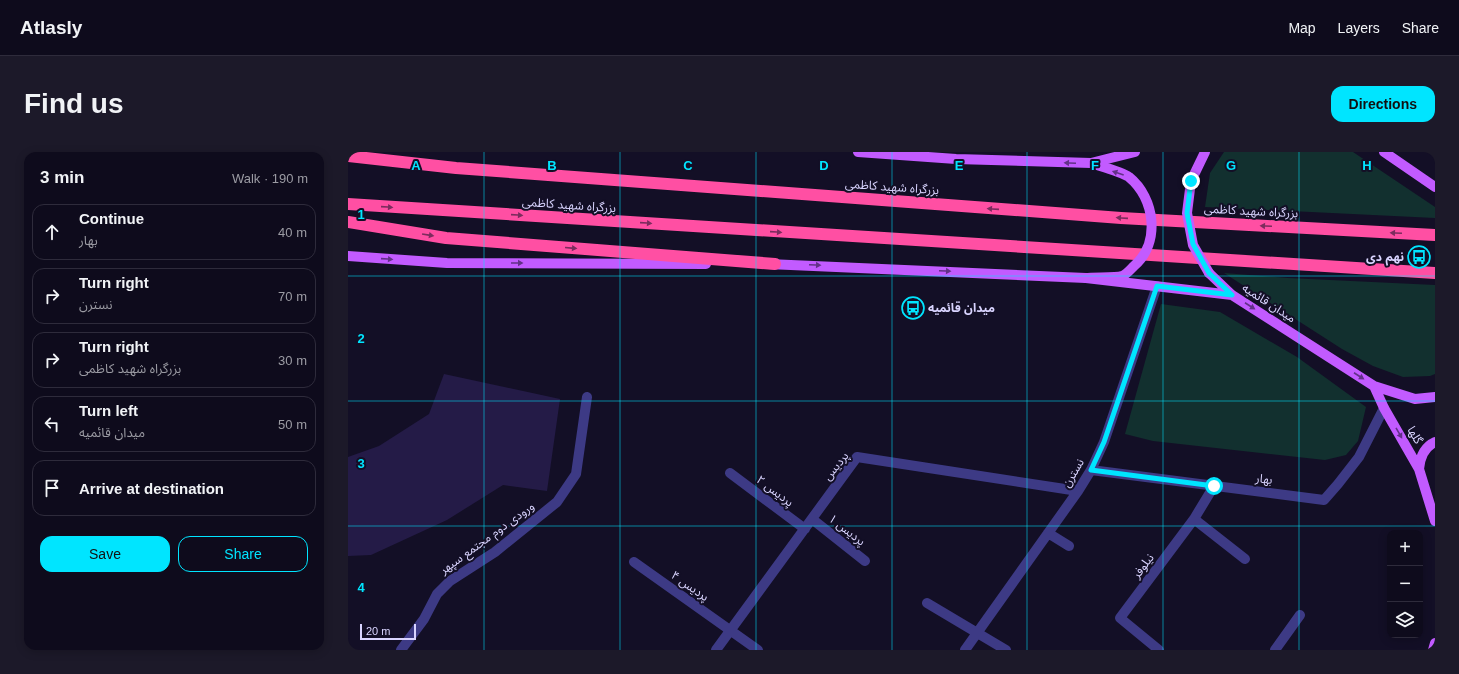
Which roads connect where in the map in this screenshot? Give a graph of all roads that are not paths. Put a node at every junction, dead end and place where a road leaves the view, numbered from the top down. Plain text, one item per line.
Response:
1 (858, 152) edge
2 (1136, 152) edge
3 (1205, 152) edge
4 (1384, 152) edge
5 (956, 155) edge
6 (348, 156) edge
7 (1393, 156) edge
8 (1092, 163) junction
9 (1420, 177) junction
10 (1435, 179) edge
11 (1435, 187) edge
12 (348, 204) edge
13 (348, 222) edge
14 (1435, 235) edge
15 (348, 256) edge
16 (775, 264) junction
17 (1435, 273) edge
18 (1086, 278) junction
19 (1157, 286) junction
20 (1232, 295) junction
21 (1374, 386) junction
22 (587, 397) dead end
23 (1435, 397) edge
24 (1384, 408) junction
25 (1435, 442) edge
26 (1420, 468) junction
27 (1091, 470) junction
28 (730, 473) dead end
29 (1214, 486) junction
30 (1078, 491) junction
31 (812, 519) junction
32 (1194, 519) junction
33 (1435, 522) edge
34 (805, 529) junction
35 (1048, 533) junction
36 (1069, 546) dead end
37 (1245, 559) dead end
38 (865, 561) dead end
39 (634, 562) dead end
40 (927, 603) dead end
41 (1300, 615) dead end
42 (731, 631) junction
43 (977, 633) junction
44 (1435, 643) edge
45 (401, 650) edge
46 (716, 650) edge
47 (758, 650) edge
48 (964, 650) edge
49 (1006, 650) edge
50 (1159, 650) edge
51 (1275, 650) edge
52 (1433, 650) edge

1 - 5 main road
2 - 8 main road
3 - 20 main road, میدان قائمیه, bridge
4 - 7 main road
8 -> 5 main road
14 -> 6 highway, بزرگراه شهید کاظمی
7 - 9 main road
18 -> 8 main road, bridge
9 - 10 main road
9 - 11 main road
12 -> 17 highway, بزرگراه شهید کاظمی
13 -> 16 highway
15 -> 16 main road
16 -> 18 main road
18 - 19 main road
19 - 20 main road
19 - 27 street, نسترن
20 -> 21 main road, میدان قائمیه
21 - 23 main road, میدان قائمیه
21 - 24 main road, گلها
22 - 45 street, ورودی دوم مجتمع سپهر
24 -> 26 main road, گلها
24 - 29 street, بهار
25 - 26 main road
26 - 33 main road, گلها
27 - 29 street, بهار
27 - 30 street, نسترن
28 - 34 street, پردیس ۲
29 - 32 street, نیلوفر
30 - 31 street, پردیس
30 - 35 street, نسترن
31 - 34 street, پردیس
31 - 38 street, پردیس ۱
32 - 37 street
32 - 50 street, نیلوفر
34 - 42 street, پردیس
35 - 36 street
35 - 43 street, نسترن
39 - 42 street, پردیس ۴
40 - 43 street
41 - 51 street
42 - 46 street, پردیس
42 - 47 street, پردیس ۴
43 - 48 street, نسترن
43 - 49 street
44 - 52 main road

